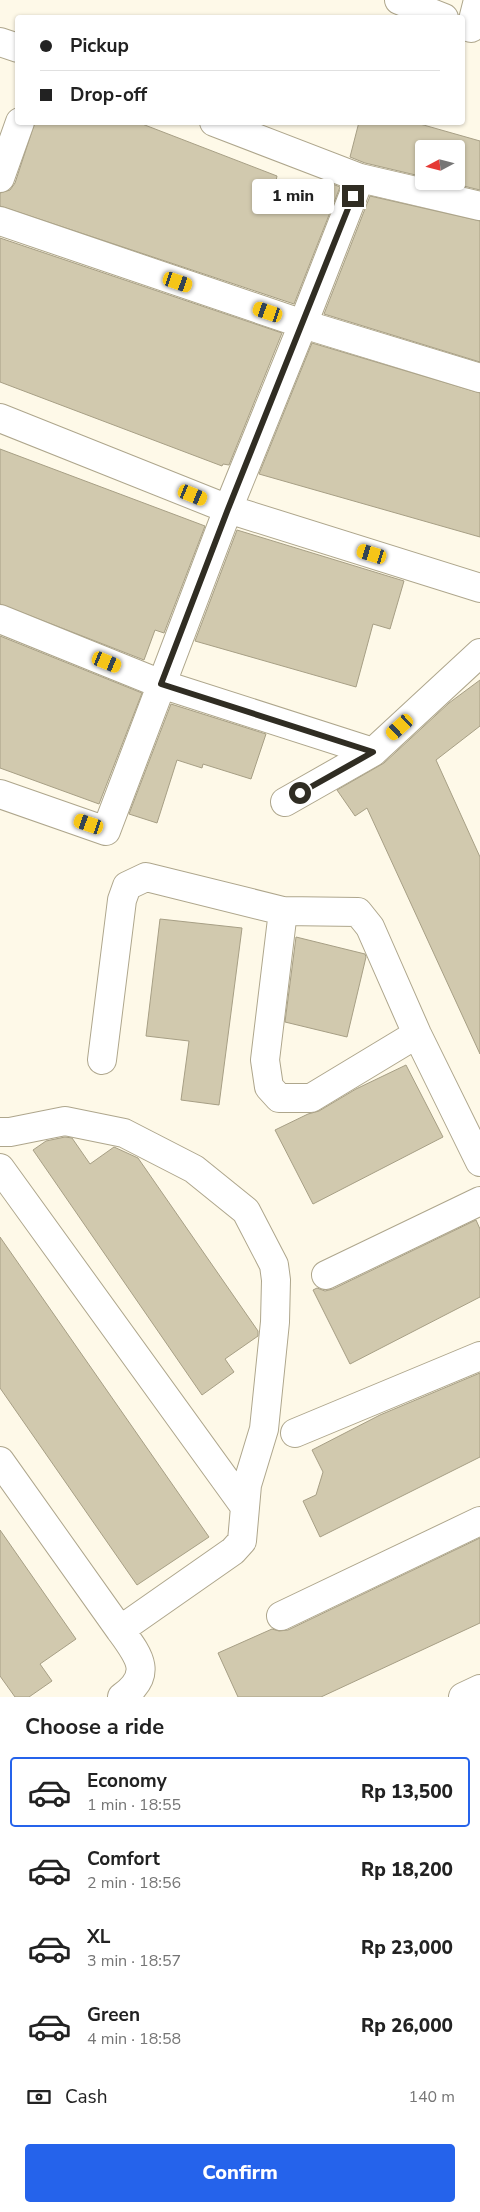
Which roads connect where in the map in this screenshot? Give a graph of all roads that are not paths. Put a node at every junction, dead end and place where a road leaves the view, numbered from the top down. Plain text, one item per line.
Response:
1 (399, 0) edge
2 (478, 0) edge
3 (436, 15) edge
4 (471, 29) edge
5 (0, 42) edge
6 (15, 47) edge
7 (19, 125) edge
8 (222, 125) edge
9 (0, 178) edge
10 (360, 178) junction
11 (480, 206) edge
12 (0, 221) edge
13 (304, 324) junction
14 (480, 378) edge
15 (0, 418) edge
16 (228, 509) junction
17 (480, 588) edge
18 (0, 619) edge
19 (480, 653) edge
20 (161, 684) junction
21 (373, 752) junction
22 (0, 794) edge
23 (285, 802) dead end
24 (283, 911) junction
25 (417, 1034) junction
26 (102, 1060) dead end
27 (0, 1132) edge
28 (480, 1162) edge
29 (0, 1168) edge
30 (480, 1202) edge
31 (326, 1275) dead end
32 (480, 1356) edge
33 (295, 1433) dead end
34 (0, 1461) edge
35 (245, 1507) junction
36 (480, 1521) edge
37 (281, 1616) dead end
38 (120, 1630) junction
39 (480, 1689) edge
40 (122, 1697) edge
41 (463, 1697) edge

1 - 3 street
2 - 4 street
5 - 6 street
7 - 9 street
8 - 10 street
10 - 11 street
10 - 13 street
12 - 13 street
13 - 14 street
13 - 16 street
15 - 16 street
16 - 17 street
16 - 20 street
18 - 20 street
19 - 21 street
20 - 21 street
20 - 22 street
21 - 23 street
24 - 25 street
24 - 25 street
24 - 26 street
25 - 28 street
27 - 35 street
29 - 35 street
30 - 31 street
32 - 33 street
34 - 38 street
35 - 38 street
36 - 37 street
38 - 40 street
39 - 41 street

